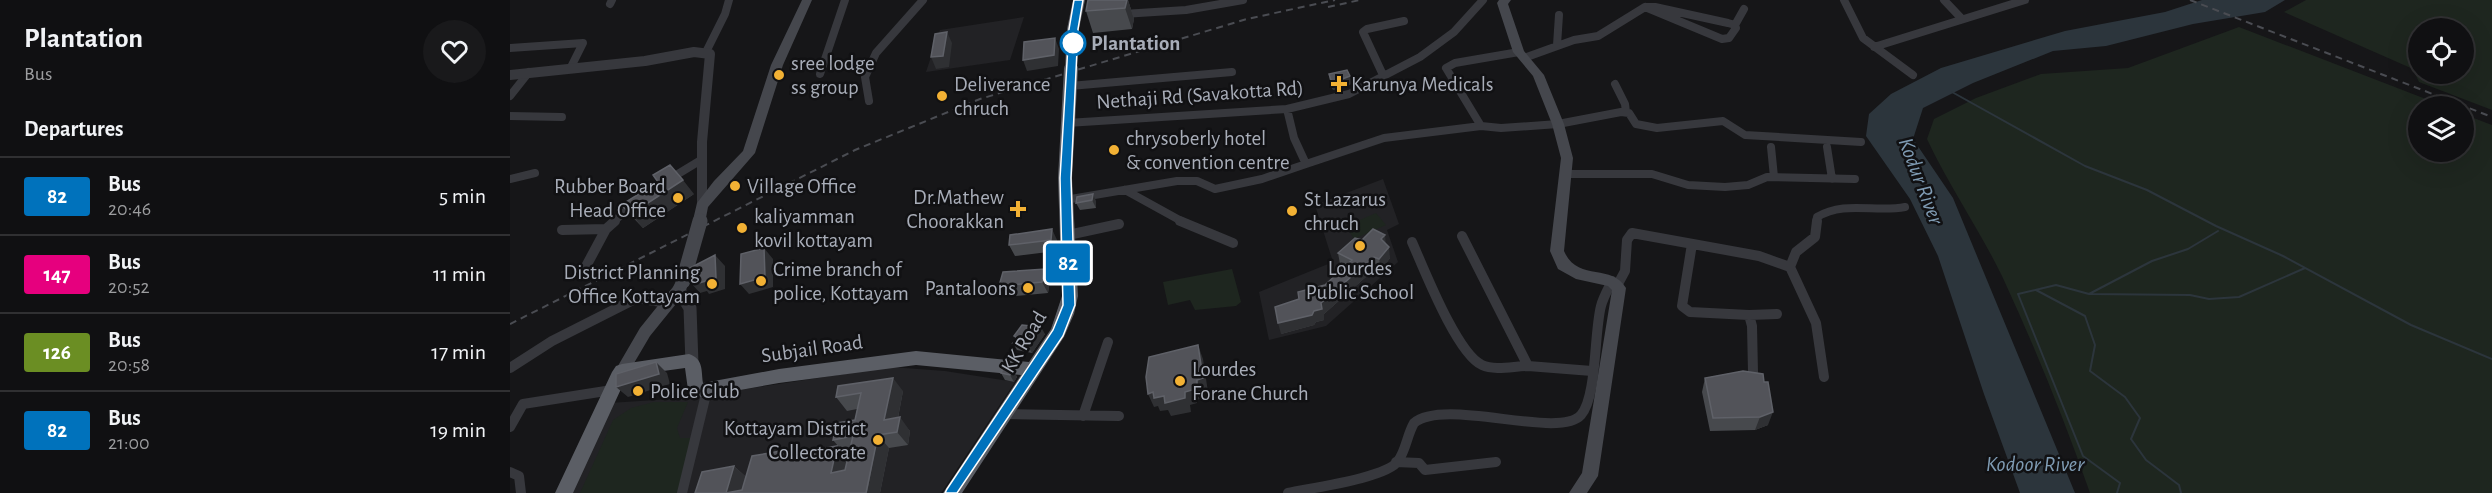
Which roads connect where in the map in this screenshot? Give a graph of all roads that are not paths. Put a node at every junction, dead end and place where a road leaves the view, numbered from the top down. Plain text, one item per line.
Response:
1 (729, 0) edge
2 (807, 0) edge
3 (845, 0) edge
4 (923, 0) edge
5 (1079, 0) edge
6 (1243, 0) edge
7 (1483, 0) edge
8 (1844, 0) edge
9 (1944, 0) edge
10 (2025, 0) edge
11 (1503, 1) edge
12 (1645, 7) junction
13 (1744, 9) dead end
14 (1111, 14) edge
15 (1560, 15) dead end
16 (1962, 19) junction
17 (1404, 21) dead end
18 (1735, 25) junction
19 (1557, 45) junction
20 (1874, 47) junction
21 (510, 48) edge
22 (706, 52) junction
23 (1521, 55) junction
24 (572, 67) junction
25 (529, 72) junction
26 (1232, 72) dead end
27 (820, 74) dead end
28 (510, 75) edge
29 (1383, 75) junction
30 (1912, 75) dead end
31 (1615, 84) dead end
32 (1070, 86) junction
33 (510, 96) edge
34 (869, 101) dead end
35 (1287, 109) junction
36 (1626, 112) junction
37 (510, 116) edge
38 (562, 117) dead end
39 (1067, 123) junction
40 (1558, 124) junction
41 (1481, 126) junction
42 (1862, 142) dead end
43 (1771, 147) dead end
44 (1827, 147) dead end
45 (701, 160) junction
46 (1306, 164) junction
47 (535, 173) dead end
48 (1565, 174) junction
49 (1774, 177) junction
50 (1832, 178) junction
51 (510, 179) edge
52 (1855, 179) dead end
53 (656, 187) edge
54 (1125, 190) junction
55 (643, 196) edge
56 (1065, 200) junction
57 (702, 206) junction
58 (1905, 207) dead end
59 (1119, 224) dead end
60 (606, 229) junction
61 (562, 230) dead end
62 (1068, 235) junction
63 (1462, 236) dead end
64 (1412, 242) dead end
65 (1233, 243) dead end
66 (1692, 244) junction
67 (1790, 267) junction
68 (584, 270) dead end
69 (1615, 282) junction
70 (680, 286) junction
71 (667, 303) junction
72 (1777, 314) dead end
73 (1749, 315) junction
74 (1108, 342) dead end
75 (692, 363) junction
76 (1528, 366) junction
77 (510, 368) edge
78 (1034, 369) junction
79 (622, 371) junction
80 (1592, 371) junction
81 (1753, 372) edge
82 (1824, 376) dead end
83 (612, 390) junction
84 (707, 390) junction
85 (1005, 414) junction
86 (1083, 416) junction
87 (1119, 416) dead end
88 (510, 427) edge
89 (1396, 462) junction
90 (1496, 462) dead end
91 (510, 472) edge
92 (521, 493) edge
93 (564, 493) edge
94 (682, 493) edge
95 (952, 493) edge
96 (1288, 493) edge
97 (1577, 493) edge

1 - 22 street
2 - 57 main road
3 - 27 street
4 - 34 street
5 - 32 highway, KK Road, bridge
6 - 14 street
7 - 29 street, Nethaji Rd (Savakotta Rd)
8 - 20 street
9 - 16 street
10 - 16 street
11 - 23 main road
12 - 18 street
12 - 18 street
12 - 19 street
13 - 18 street
15 - 19 street
16 - 20 street
17 - 29 street
19 - 23 street
20 - 30 street
21 - 24 street
22 - 24 street
22 - 45 street
23 - 40 main road
23 - 41 street
24 - 25 street
25 - 28 street
25 - 33 street
26 - 32 street
29 - 35 street, Nethaji Rd (Savakotta Rd)
31 - 36 street
32 - 39 highway, KK Road
35 - 39 street, Nethaji Rd (Savakotta Rd)
35 - 46 street
36 - 40 street
36 - 42 street
37 - 38 street
39 - 56 highway, KK Road
40 - 41 street
40 - 48 main road
41 - 46 street
43 - 49 street
44 - 50 street
45 - 53 street
45 - 57 street
46 - 54 street
47 - 51 street
48 - 49 street
48 - 69 main road
49 - 50 street
50 - 52 street
54 - 56 street
54 - 65 street
55 - 60 street
56 - 62 highway, KK Road
57 - 70 main road, bridge
58 - 67 street
59 - 62 street
60 - 61 street
60 - 68 street
62 - 78 highway, KK Road
63 - 76 street
64 - 76 street
66 - 67 street
66 - 69 street
66 - 73 street
67 - 82 street
69 - 80 street
69 - 97 main road
70 - 71 main road
70 - 75 street
71 - 77 street
71 - 79 main road
72 - 73 street
73 - 81 street
74 - 86 street
75 - 79 highway
75 - 84 highway
76 - 80 street
78 - 84 highway, Subjail Road
78 - 85 highway, KK Road
79 - 83 highway
80 - 89 street
83 - 88 street
83 - 93 highway
84 - 94 street
85 - 86 street
85 - 95 highway, KK Road
86 - 87 street
89 - 90 street
89 - 96 street
91 - 92 street

